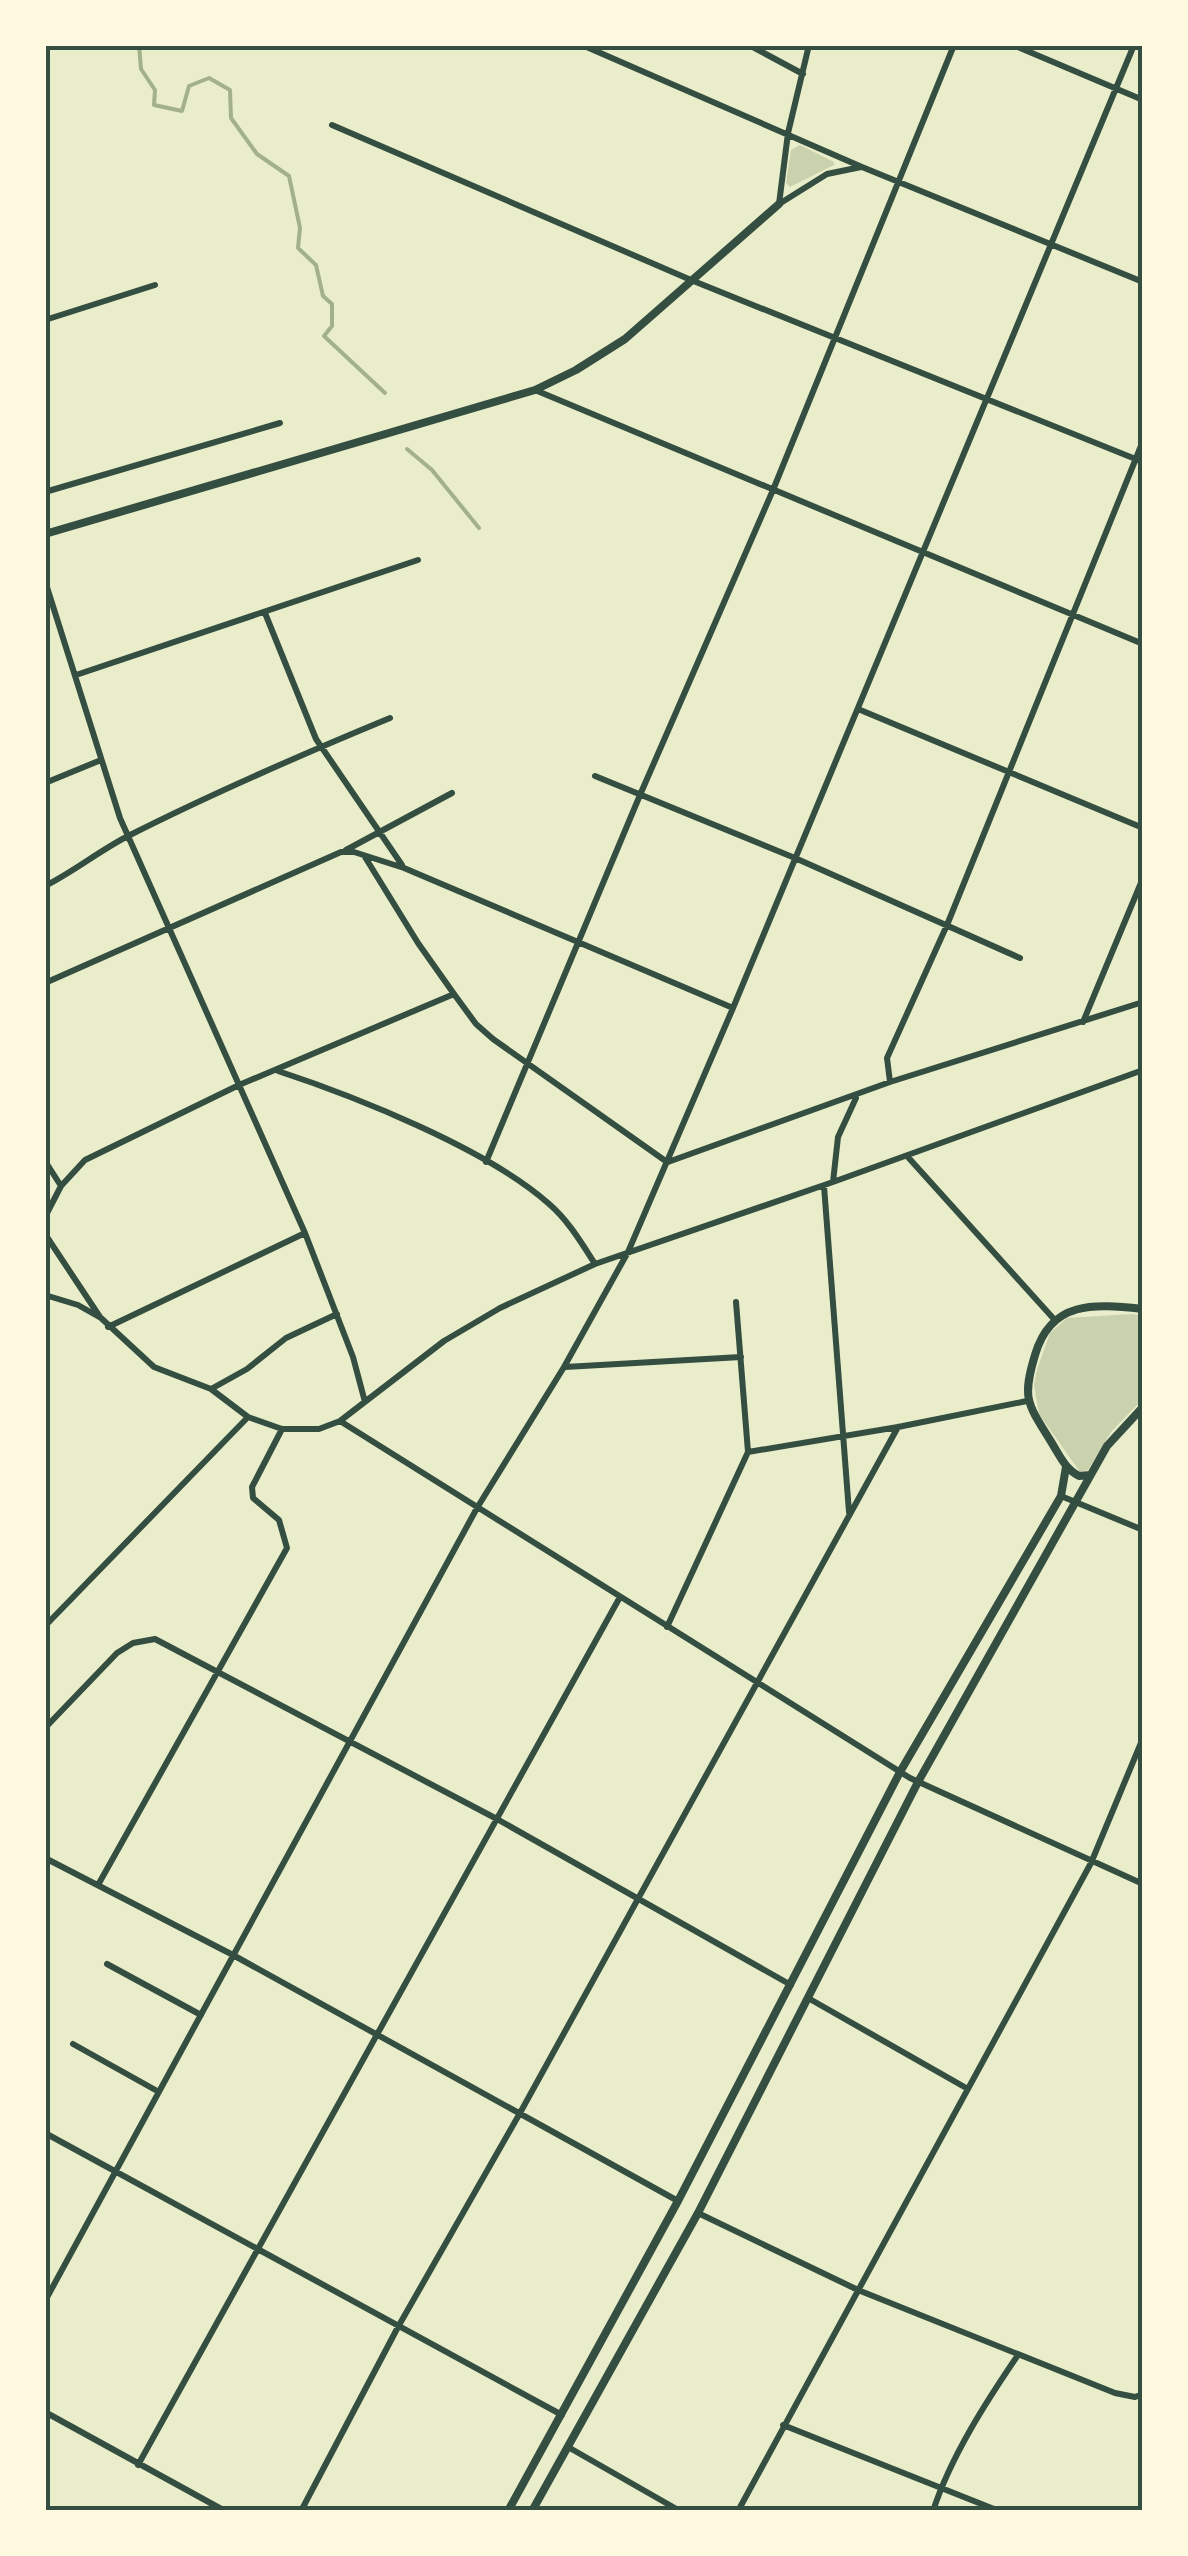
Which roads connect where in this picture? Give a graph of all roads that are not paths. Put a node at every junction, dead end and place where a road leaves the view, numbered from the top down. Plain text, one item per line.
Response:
1 (582, 45) edge
2 (749, 45) edge
3 (809, 45) edge
4 (954, 45) edge
5 (1013, 45) edge
6 (1134, 45) edge
7 (803, 74) junction
8 (1116, 88) junction
9 (1143, 100) edge
10 (332, 124) dead end
11 (788, 133) junction
12 (862, 167) junction
13 (897, 179) junction
14 (778, 204) junction
15 (1050, 242) junction
16 (691, 280) junction
17 (1143, 282) edge
18 (154, 285) dead end
19 (45, 320) edge
20 (834, 335) junction
21 (535, 390) junction
22 (986, 398) junction
23 (280, 422) dead end
24 (1143, 442) edge
25 (1139, 460) edge
26 (773, 490) junction
27 (45, 492) edge
28 (45, 534) edge
29 (922, 554) junction
30 (418, 560) dead end
31 (45, 581) edge
32 (265, 614) junction
33 (1075, 616) junction
34 (1143, 644) edge
35 (76, 675) junction
36 (857, 709) junction
37 (390, 718) dead end
38 (321, 747) junction
39 (101, 760) junction
40 (1010, 772) junction
41 (595, 776) dead end
42 (45, 783) edge
43 (452, 793) dead end
44 (640, 795) junction
45 (1143, 828) edge
46 (379, 832) junction
47 (128, 836) junction
48 (341, 852) junction
49 (364, 855) junction
50 (795, 858) junction
51 (404, 868) junction
52 (1143, 878) edge
53 (45, 886) edge
54 (947, 925) junction
55 (168, 928) junction
56 (578, 941) junction
57 (1020, 958) dead end
58 (45, 983) edge
59 (454, 994) junction
60 (1143, 1002) edge
61 (733, 1008) junction
62 (1082, 1024) junction
63 (528, 1062) junction
64 (1143, 1070) edge
65 (277, 1071) junction
66 (890, 1082) junction
67 (240, 1085) junction
68 (856, 1096) junction
69 (907, 1156) junction
70 (45, 1161) edge
71 (486, 1162) junction
72 (666, 1162) junction
73 (833, 1182) junction
74 (61, 1186) junction
75 (824, 1186) junction
76 (45, 1217) edge
77 (305, 1233) junction
78 (45, 1234) edge
79 (628, 1252) junction
80 (595, 1264) junction
81 (45, 1295) edge
82 (736, 1302) dead end
83 (1143, 1309) edge
84 (337, 1314) junction
85 (101, 1318) junction
86 (1054, 1318) junction
87 (108, 1327) junction
88 (741, 1357) junction
89 (564, 1366) junction
90 (211, 1389) junction
91 (1027, 1401) junction
92 (365, 1402) junction
93 (1143, 1406) edge
94 (248, 1417) junction
95 (340, 1421) junction
96 (898, 1428) junction
97 (282, 1429) junction
98 (842, 1436) junction
99 (748, 1452) junction
100 (1066, 1467) junction
101 (1091, 1474) junction
102 (1060, 1496) junction
103 (1076, 1503) junction
104 (477, 1508) junction
105 (849, 1514) junction
106 (1143, 1530) edge
107 (620, 1598) junction
108 (45, 1626) edge
109 (667, 1627) junction
110 (218, 1672) junction
111 (757, 1684) junction
112 (45, 1728) edge
113 (1143, 1738) edge
114 (349, 1740) junction
115 (900, 1772) junction
116 (918, 1782) junction
117 (497, 1818) junction
118 (45, 1858) edge
119 (1091, 1863) junction
120 (1143, 1884) edge
121 (98, 1885) junction
122 (638, 1900) junction
123 (233, 1955) junction
124 (108, 1964) dead end
125 (792, 1986) junction
126 (808, 1998) junction
127 (200, 2015) junction
128 (376, 2033) junction
129 (73, 2044) dead end
130 (968, 2089) junction
131 (159, 2092) junction
132 (520, 2112) junction
133 (45, 2133) edge
134 (115, 2172) junction
135 (678, 2202) junction
136 (698, 2213) junction
137 (255, 2249) junction
138 (858, 2290) junction
139 (45, 2301) edge
140 (398, 2327) junction
141 (1018, 2354) junction
142 (1143, 2394) edge
143 (45, 2412) edge
144 (562, 2415) junction
145 (782, 2425) junction
146 (568, 2447) junction
147 (138, 2464) junction
148 (940, 2489) junction
149 (225, 2511) edge
150 (301, 2511) edge
151 (508, 2511) edge
152 (532, 2511) edge
153 (680, 2511) edge
154 (738, 2511) edge
155 (933, 2511) edge
156 (1000, 2511) edge

1 - 11 street
2 - 7 street
3 - 7 street
4 - 13 street
5 - 8 street
6 - 8 street
7 - 11 street
8 - 9 street
8 - 15 street
10 - 16 street
11 - 12 street
11 - 14 street
12 - 13 street
12 - 14 street
13 - 15 street
13 - 20 street
14 - 16 main road
15 - 17 street
15 - 22 street
16 - 20 street
16 - 21 main road
18 - 19 street
20 - 22 street
20 - 26 street
21 - 26 street
21 - 28 main road
22 - 25 street
22 - 29 street
23 - 27 street
24 - 25 street
25 - 33 street
26 - 29 street
26 - 44 street
29 - 33 street
29 - 36 street
30 - 32 street
31 - 35 street
32 - 35 street
32 - 38 street
33 - 34 street
33 - 40 street
35 - 39 street
36 - 40 street
36 - 50 street
37 - 38 street
38 - 46 street
38 - 47 street
39 - 42 street
39 - 47 street
40 - 45 street
40 - 54 street
41 - 44 street
43 - 46 street
44 - 50 street
44 - 56 street
46 - 48 street
46 - 51 street
47 - 53 street
47 - 55 street
48 - 49 street
48 - 55 street
49 - 51 street
49 - 59 street
50 - 54 street
50 - 61 street
51 - 56 street
52 - 62 street
54 - 57 street
54 - 66 street
55 - 58 street
55 - 67 street
56 - 61 street
56 - 63 street
59 - 63 street
59 - 65 street
60 - 62 street
61 - 72 street
62 - 66 street
63 - 71 street
63 - 72 street
64 - 69 street
65 - 67 street
65 - 71 street
66 - 68 street
67 - 74 street
67 - 77 street
68 - 72 street
68 - 73 street
69 - 73 street
69 - 86 street
70 - 74 street
71 - 80 street
72 - 79 street
73 - 75 street
74 - 76 street
75 - 79 street
75 - 98 street
77 - 84 street
77 - 87 street
78 - 85 street
79 - 80 street
79 - 89 street
80 - 92 street
81 - 85 street
82 - 88 street
83 - 86 main road
84 - 90 street
84 - 92 street
85 - 87 street
86 - 91 main road
87 - 90 street
88 - 89 street
88 - 99 street
89 - 104 street
90 - 94 street
91 - 96 street
91 - 100 main road
92 - 95 street
93 - 101 main road
94 - 97 street
94 - 108 street
95 - 97 street
95 - 104 street
96 - 98 street
96 - 105 street
97 - 110 street
98 - 99 street
98 - 105 street
99 - 109 street
100 - 101 main road
100 - 102 main road
101 - 103 main road
102 - 103 street
102 - 115 main road
103 - 106 street
103 - 116 main road
104 - 107 street
104 - 114 street
105 - 111 street
107 - 109 street
107 - 117 street
109 - 111 street
110 - 112 street
110 - 114 street
110 - 121 street
111 - 115 street
111 - 122 street
113 - 119 street
114 - 117 street
114 - 123 street
115 - 116 street
115 - 125 main road
116 - 119 street
116 - 126 main road
117 - 122 street
117 - 128 street
118 - 121 street
119 - 120 street
119 - 130 street
121 - 123 street
122 - 125 street
122 - 132 street
123 - 127 street
123 - 128 street
124 - 127 street
125 - 135 main road
126 - 130 street
126 - 136 main road
127 - 131 street
128 - 132 street
128 - 137 street
129 - 131 street
130 - 138 street
131 - 134 street
132 - 135 street
132 - 140 street
133 - 134 street
134 - 137 street
134 - 139 street
135 - 144 main road
136 - 138 street
136 - 146 main road
137 - 140 street
137 - 147 street
138 - 141 street
138 - 145 street
140 - 144 street
140 - 150 street
141 - 142 street
141 - 148 street
143 - 147 street
144 - 151 main road
145 - 148 street
145 - 154 street
146 - 152 main road
146 - 153 street
147 - 149 street
148 - 155 street
148 - 156 street

